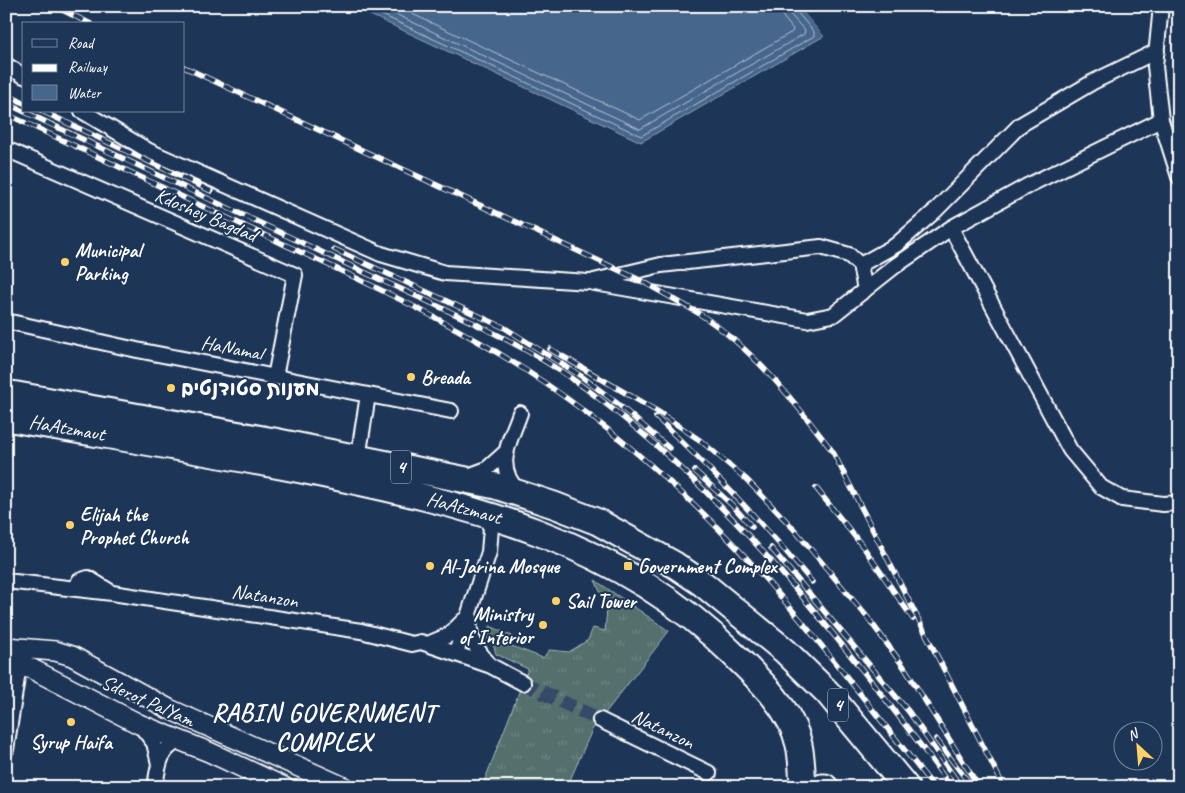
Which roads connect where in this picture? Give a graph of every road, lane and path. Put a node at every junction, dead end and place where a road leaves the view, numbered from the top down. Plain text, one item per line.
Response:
1 (1161, 6) edge
2 (1157, 51) junction
3 (6, 65) edge
4 (22, 75) edge
5 (84, 112) edge
6 (1161, 120) junction
7 (6, 149) edge
8 (1179, 177) edge
9 (951, 228) junction
10 (860, 265) junction
11 (589, 282) junction
12 (864, 290) junction
13 (6, 321) edge
14 (275, 377) junction
15 (6, 393) edge
16 (368, 395) junction
17 (451, 411) dead end
18 (520, 413) dead end
19 (6, 418) edge
20 (506, 452) junction
21 (358, 458) junction
22 (459, 478) junction
23 (521, 494) junction
24 (1179, 504) edge
25 (483, 513) junction
26 (524, 526) junction
27 (489, 552) junction
28 (6, 581) edge
29 (472, 604) junction
30 (412, 644) junction
31 (428, 644) junction
32 (6, 647) edge
33 (452, 656) junction
34 (12, 663) edge
35 (491, 666) junction
36 (94, 667) junction
37 (523, 683) tunnel mouth
38 (75, 692) junction
39 (600, 720) tunnel mouth
40 (139, 724) junction
41 (180, 741) junction
42 (6, 750) edge
43 (158, 764) junction
44 (708, 773) dead end
45 (155, 787) edge
46 (284, 787) edge
47 (344, 787) edge
48 (803, 787) edge
49 (906, 787) edge

1 - 2 street
2 - 6 street
2 - 10 street
3 - 4 street
5 - 11 street
6 - 8 street
6 - 9 street
7 - 14 street, Kdoshey Bagdad
9 - 12 street
9 - 24 street
10 - 11 street
10 - 12 street
11 - 12 street
13 - 14 street, HaNamal
14 - 16 street, HaNamal
15 - 21 highway, HaAtzmaut / 4
16 - 17 street, HaNamal
16 - 21 street
18 - 20 street
19 - 25 highway, HaAtzmaut / 4
20 - 22 street
20 - 23 street
21 - 22 highway, HaAtzmaut / 4
22 - 23 highway, HaAtzmaut / 4
23 - 49 highway, HaAtzmaut / 4
25 - 26 highway, HaAtzmaut / 4
25 - 27 street
26 - 27 street
26 - 48 highway, HaAtzmaut / 4
27 - 29 street
28 - 30 street, Natanzon
29 - 31 street
29 - 33 street
29 - 35 street
30 - 31 street, Natanzon
30 - 33 street, Natanzon
31 - 33 street, Natanzon
32 - 36 street, Sderot PalYam
33 - 35 street, Natanzon
34 - 38 street, Sderot PalYam
34 - 42 street
35 - 37 street, Natanzon
36 - 38 street
36 - 47 street, Sderot PalYam
38 - 40 street, Sderot PalYam
39 - 44 street, Natanzon
40 - 41 street, Sderot PalYam
40 - 43 street
41 - 43 street
41 - 46 street, Sderot PalYam
43 - 45 street

